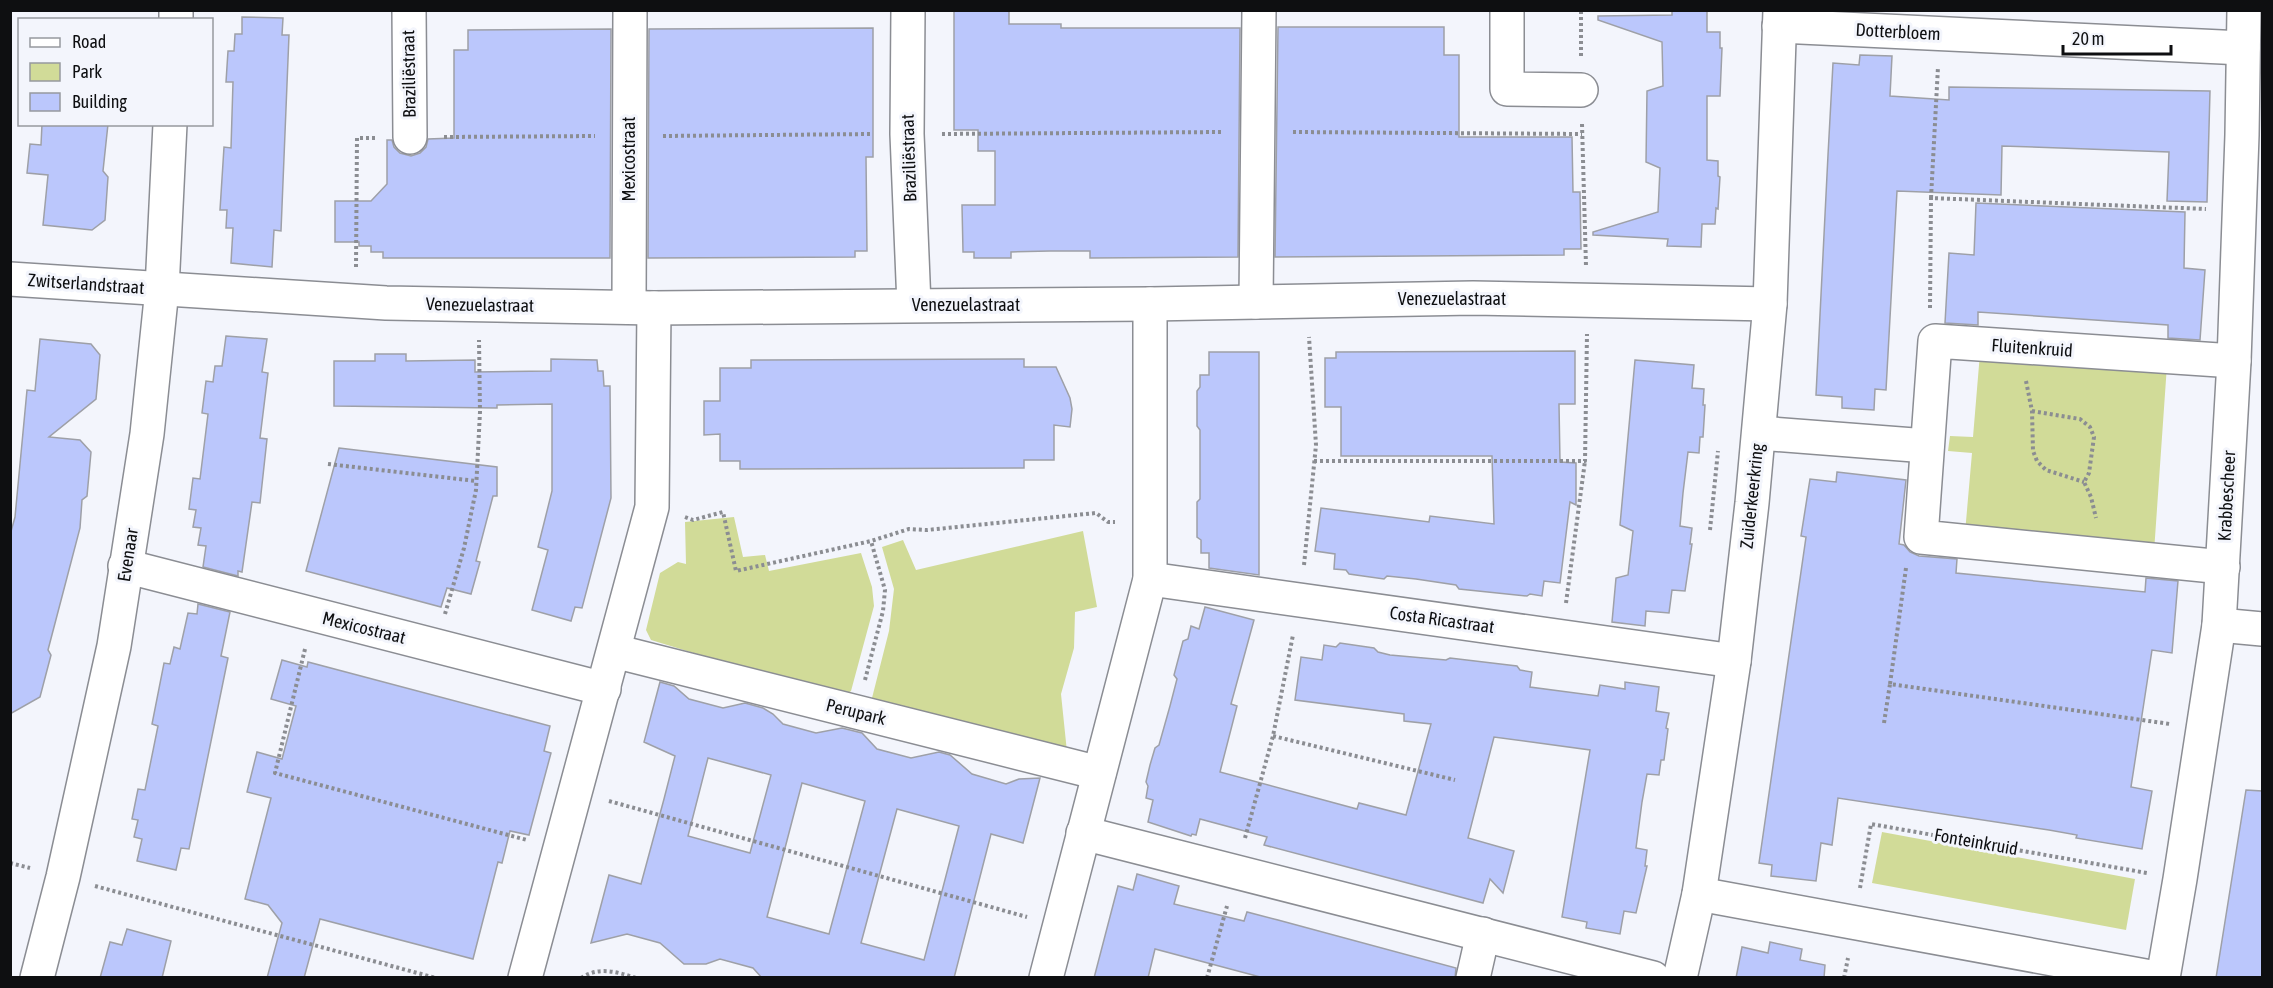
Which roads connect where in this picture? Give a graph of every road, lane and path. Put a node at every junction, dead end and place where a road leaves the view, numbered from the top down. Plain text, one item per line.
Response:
1 (409, 10) edge
2 (630, 10) edge
3 (908, 10) edge
4 (1259, 10) edge
5 (1507, 10) edge
6 (2244, 10) edge
7 (1779, 18) edge
8 (2018, 25) edge
9 (1939, 34) junction
10 (2244, 48) junction
11 (1581, 90) dead end
12 (170, 126) edge
13 (410, 137) dead end
14 (1930, 198) junction
15 (2240, 210) junction
16 (10, 279) edge
17 (162, 289) junction
18 (1307, 301) junction
19 (1256, 302) junction
20 (1150, 304) junction
21 (1770, 304) junction
22 (479, 305) junction
23 (914, 305) junction
24 (641, 308) junction
25 (1935, 341) junction
26 (2018, 347) junction
27 (2234, 360) junction
28 (2032, 411) junction
29 (1759, 433) junction
30 (1720, 440) dead end
31 (1927, 446) junction
32 (1585, 461) dead end
33 (328, 464) dead end
34 (476, 481) junction
35 (2084, 482) junction
36 (652, 507) junction
37 (1149, 520) junction
38 (1710, 531) dead end
39 (1921, 537) junction
40 (871, 541) junction
41 (2098, 555) junction
42 (125, 566) junction
43 (2223, 567) junction
44 (1150, 579) junction
45 (1300, 600) junction
46 (313, 614) junction
47 (2219, 625) junction
48 (2262, 628) edge
49 (1561, 636) junction
50 (435, 646) junction
51 (614, 651) junction
52 (1734, 661) junction
53 (1890, 684) junction
54 (604, 689) junction
55 (855, 712) junction
56 (1884, 723) dead end
57 (2204, 729) junction
58 (1273, 736) junction
59 (1099, 773) junction
60 (1455, 780) dead end
61 (576, 792) junction
62 (1083, 833) junction
63 (560, 849) junction
64 (1236, 872) junction
65 (63, 878) junction
66 (2180, 879) junction
67 (1700, 894) junction
68 (1854, 923) junction
69 (1059, 927) junction
70 (1484, 934) junction
71 (38, 978) edge
72 (436, 978) edge
73 (525, 978) edge
74 (581, 978) edge
75 (636, 978) edge
76 (1046, 978) edge
77 (1207, 978) edge
78 (1473, 978) edge
79 (1653, 978) edge
80 (1680, 978) edge
81 (1844, 978) edge
82 (2156, 978) edge
83 (2163, 978) edge

1 - 13 street, Braziliëstraat
2 - 24 street, Mexicostraat
3 - 23 street, Braziliëstraat
4 - 19 street
5 - 11 street
6 - 10 street, Krabbescheer
7 - 9 street, Dotterbloem
7 - 21 street, Zuiderkeerkring
8 - 9 street, Dotterbloem
8 - 10 street, Dotterbloem
9 - 14 path
10 - 15 street, Krabbescheer
12 - 17 street, Evenaar
14 - 15 path
14 - 25 path
15 - 27 street, Krabbescheer
16 - 17 street, Zwitserlandstraat
17 - 22 street, Venezuelastraat
17 - 42 street, Evenaar
18 - 19 street, Venezuelastraat
18 - 21 street, Venezuelastraat
18 - 45 path
19 - 20 street, Venezuelastraat
20 - 23 street, Venezuelastraat
20 - 37 street
21 - 29 street, Zuiderkeerkring
22 - 24 street, Venezuelastraat
22 - 34 path
23 - 24 street, Venezuelastraat
24 - 36 street, Mexicostraat
25 - 26 street, Fluitenkruid
25 - 31 street
26 - 27 street, Fluitenkruid
26 - 28 path
27 - 43 street, Krabbescheer
28 - 35 path
28 - 35 path
29 - 31 street
29 - 52 street, Zuiderkeerkring
30 - 38 path
31 - 39 street
32 - 49 path
33 - 34 path
34 - 50 path
35 - 41 path
36 - 40 path
36 - 51 street, Mexicostraat
37 - 40 path
37 - 44 street
39 - 41 street
39 - 53 path
40 - 55 path
41 - 43 street
42 - 46 street, Mexicostraat
42 - 65 street, Evenaar
43 - 47 street, Krabbescheer
44 - 45 street, Costa Ricastraat
44 - 59 street
45 - 49 street, Costa Ricastraat
45 - 58 path
46 - 50 street, Mexicostraat
46 - 63 path
47 - 48 street
47 - 57 street, Krabbescheer
49 - 52 street, Costa Ricastraat
50 - 54 street, Mexicostraat
51 - 54 street, Mexicostraat
51 - 55 street, Perupark
52 - 67 street, Zuiderkeerkring
53 - 56 path
53 - 57 path
54 - 61 street, Mexicostraat
55 - 59 street, Perupark
57 - 66 street, Krabbescheer
58 - 60 path
58 - 64 path
59 - 62 street
61 - 63 street, Mexicostraat
61 - 69 path
62 - 64 street
62 - 69 street
63 - 73 street, Mexicostraat
64 - 70 street
64 - 77 path
65 - 71 street, Evenaar
65 - 72 path
66 - 68 path, Fonteinkruid
66 - 83 street, Krabbescheer
67 - 68 street
67 - 80 street, Zuiderkeerkring
68 - 81 path, Fonteinkruid
68 - 82 street
69 - 76 street
70 - 78 street
70 - 79 street
74 - 75 path

